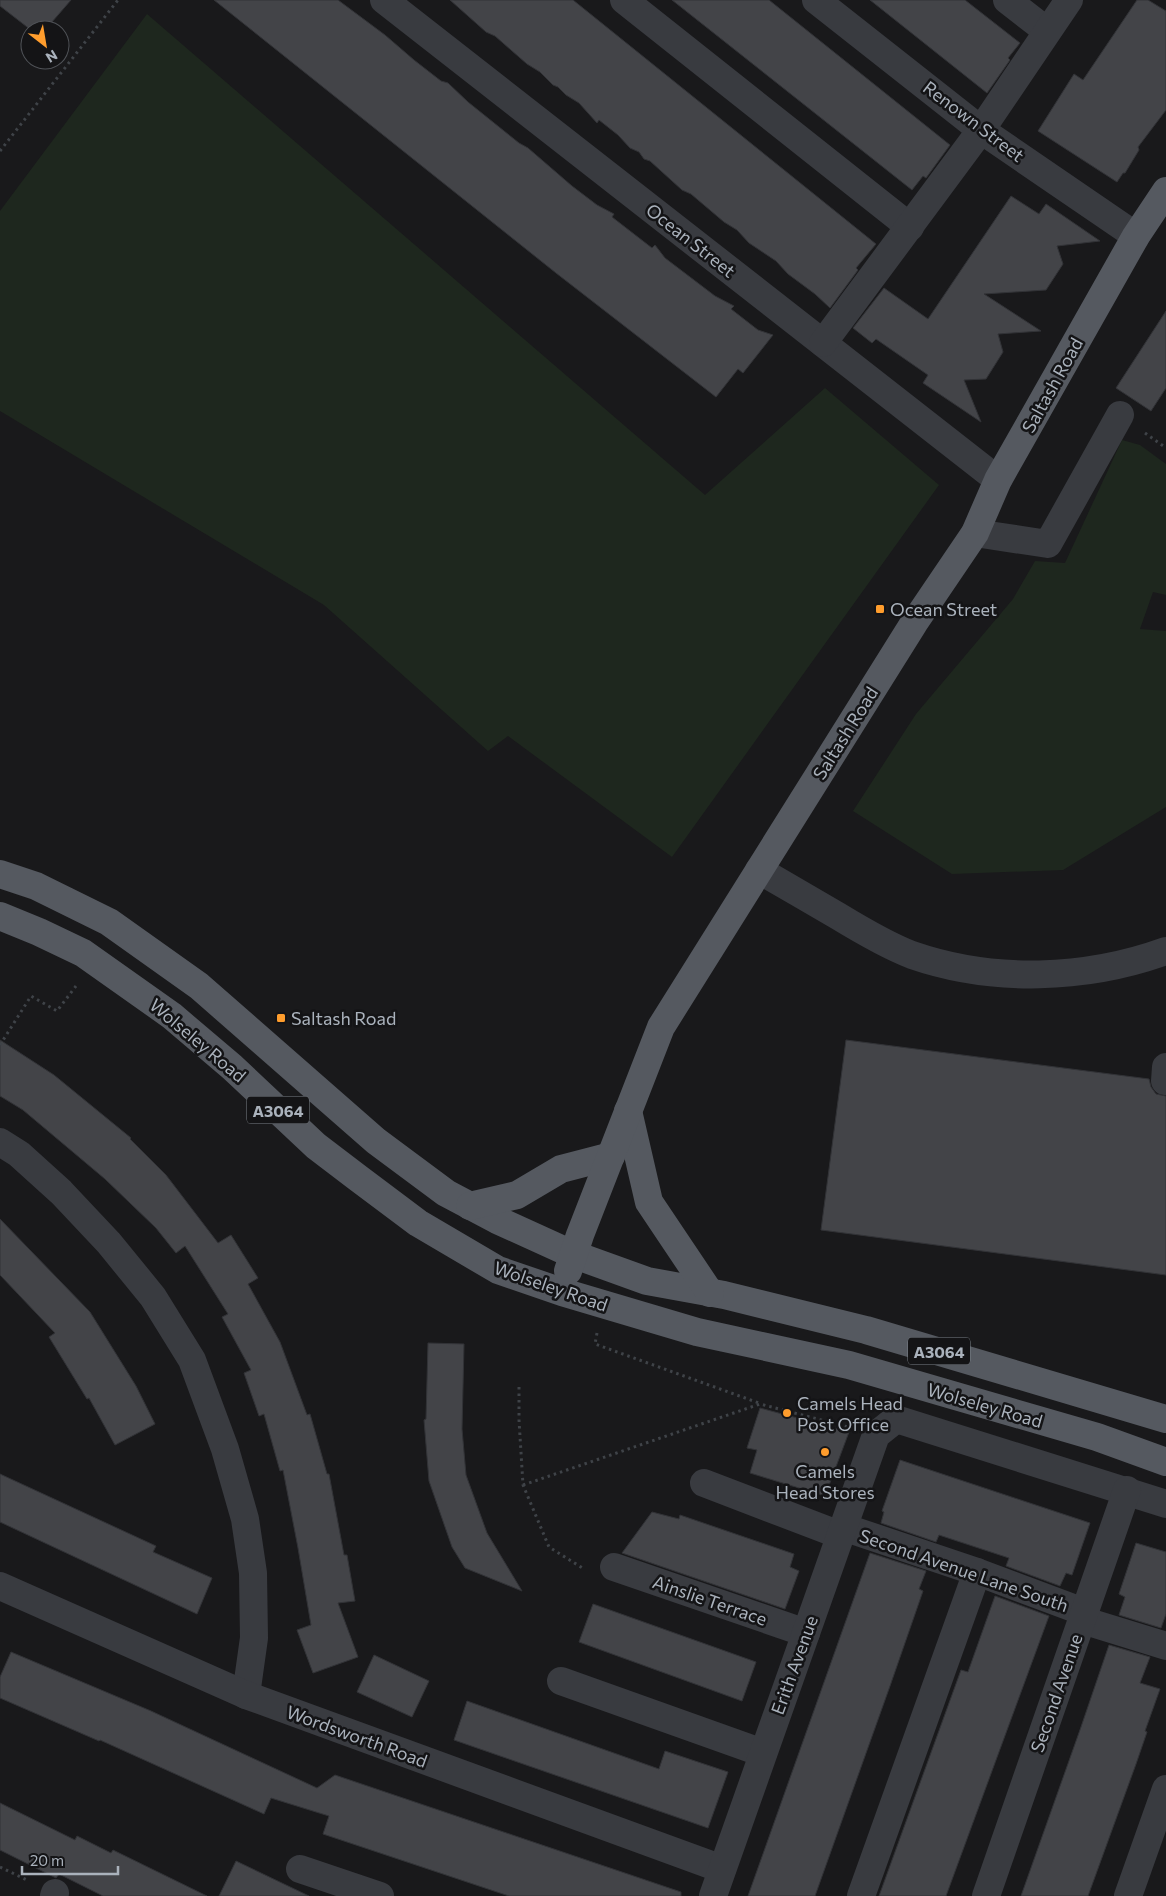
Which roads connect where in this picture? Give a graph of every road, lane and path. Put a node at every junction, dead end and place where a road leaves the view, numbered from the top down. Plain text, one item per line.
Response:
1 (118, 0) edge
2 (384, 0) edge
3 (624, 0) edge
4 (816, 0) edge
5 (1008, 0) edge
6 (1069, 0) edge
7 (1047, 31) junction
8 (981, 130) junction
9 (0, 151) edge
10 (1163, 204) edge
11 (910, 227) junction
12 (1136, 236) junction
13 (823, 343) junction
14 (1120, 415) dead end
15 (998, 480) junction
16 (975, 533) junction
17 (759, 870) junction
18 (0, 874) edge
19 (0, 916) edge
20 (1166, 951) edge
21 (95, 962) junction
22 (0, 1046) edge
23 (628, 1111) junction
24 (0, 1142) edge
25 (611, 1156) junction
26 (470, 1206) junction
27 (572, 1254) junction
28 (562, 1292) junction
29 (710, 1293) junction
30 (604, 1304) junction
31 (519, 1387) dead end
32 (760, 1404) junction
33 (1166, 1419) edge
34 (876, 1435) junction
35 (1166, 1462) edge
36 (704, 1483) dead end
37 (523, 1485) junction
38 (1127, 1490) junction
39 (1166, 1504) edge
40 (842, 1531) junction
41 (614, 1567) joint
42 (977, 1572) junction
43 (0, 1586) edge
44 (1083, 1616) junction
45 (806, 1633) junction
46 (1166, 1646) edge
47 (560, 1681) dead end
48 (246, 1695) junction
49 (763, 1753) junction
50 (1166, 1790) edge
51 (300, 1869) dead end
52 (722, 1869) junction
53 (380, 1896) edge
54 (713, 1896) edge
55 (861, 1896) edge
56 (986, 1896) edge
57 (1128, 1896) edge

1 - 9 path
2 - 13 street, Ocean Street
3 - 11 street
4 - 8 street, Renown Street
5 - 7 street
6 - 7 street
7 - 8 street
8 - 11 street
8 - 12 street, Renown Street
10 - 12 main road, Saltash Road
11 - 13 street
12 - 15 main road, Saltash Road
13 - 15 street, Ocean Street
14 - 16 street
15 - 16 main road, Saltash Road
16 - 17 main road, Saltash Road
17 - 20 street
17 - 23 main road, Saltash Road
18 - 26 main road, Wolseley Road / A3064
19 - 21 main road, Wolseley Road / A3064
21 - 22 path
21 - 28 main road, Wolseley Road / A3064
23 - 25 main road, Saltash Road
23 - 29 main road
24 - 48 street
25 - 26 main road
25 - 27 main road, Saltash Road
26 - 27 main road, Wolseley Road / A3064
27 - 28 main road, Saltash Road
27 - 29 main road, Wolseley Road / A3064
28 - 30 main road, Wolseley Road / A3064
29 - 33 main road, Wolseley Road / A3064
30 - 32 path
30 - 35 main road, Wolseley Road / A3064
31 - 37 path
32 - 34 path
32 - 37 path
34 - 38 street
34 - 40 street, Erith Avenue
36 - 40 street, Second Avenue Lane South
37 - 41 path
38 - 39 street
38 - 44 street, Second Avenue
40 - 42 street, Second Avenue Lane South
40 - 45 street, Erith Avenue
41 - 45 street, Ainslie Terrace
42 - 44 street, Second Avenue Lane South
42 - 55 street
43 - 48 street, Wordsworth Road
44 - 46 street, Second Avenue Lane South
44 - 56 street, Second Avenue
45 - 49 street, Erith Avenue
47 - 49 street
48 - 52 street, Wordsworth Road
49 - 52 street, Erith Avenue
50 - 57 street
51 - 53 street
52 - 54 street, Erith Avenue

